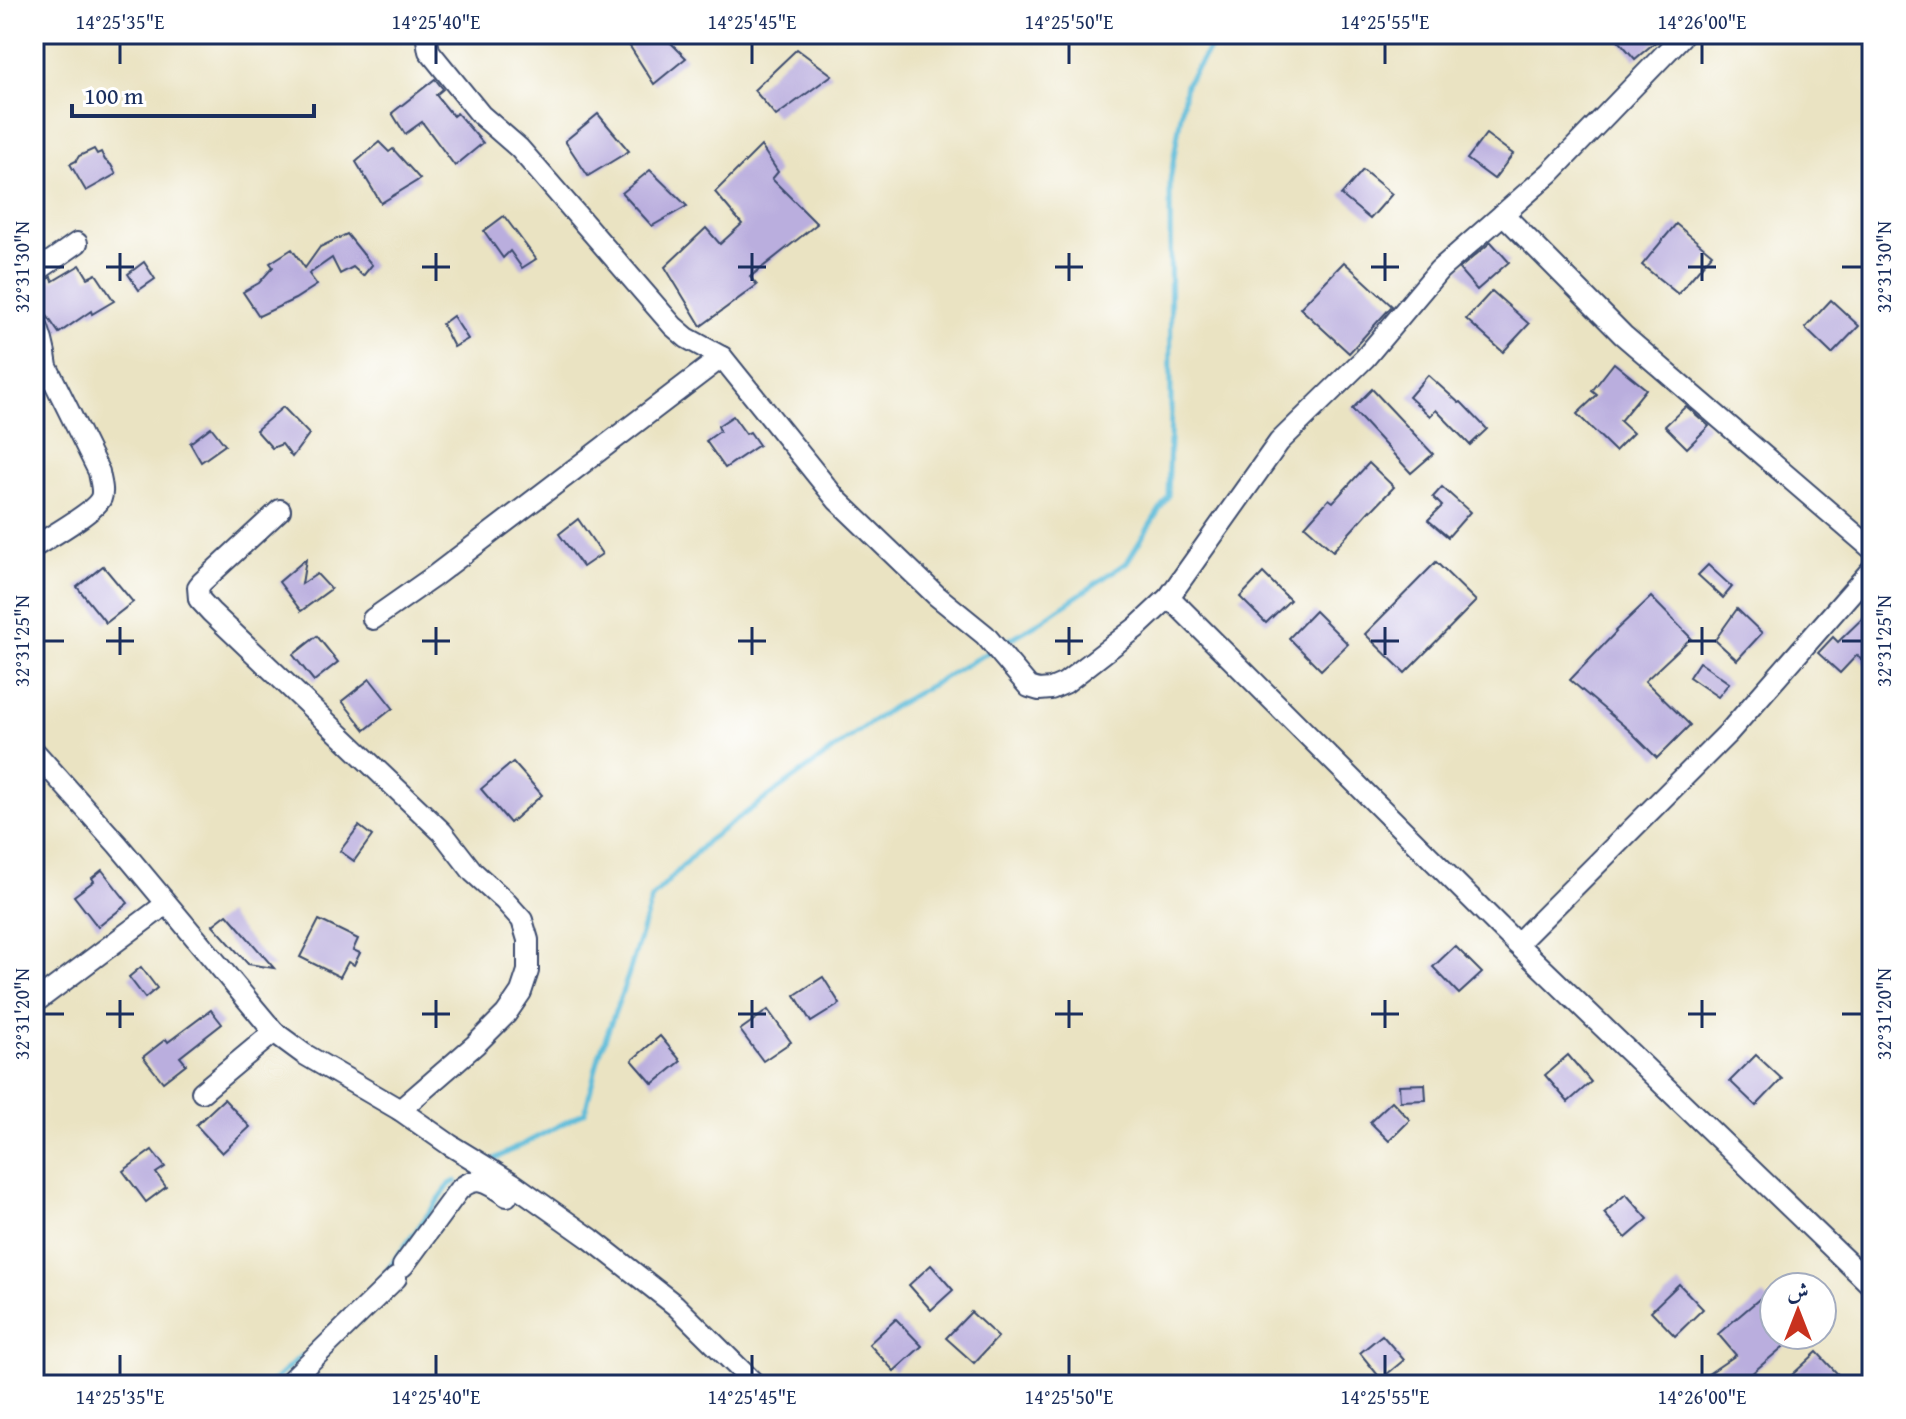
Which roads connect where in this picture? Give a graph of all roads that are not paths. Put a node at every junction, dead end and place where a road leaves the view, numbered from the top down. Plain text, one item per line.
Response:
1 (426, 34) edge
2 (1684, 34) edge
3 (1503, 214) junction
4 (77, 243) dead end
5 (34, 273) edge
6 (34, 320) edge
7 (722, 357) junction
8 (280, 510) dead end
9 (34, 547) edge
10 (1872, 549) edge
11 (1872, 569) edge
12 (1169, 597) junction
13 (373, 619) dead end
14 (34, 751) edge
15 (166, 904) junction
16 (1517, 944) junction
17 (34, 1003) edge
18 (274, 1032) junction
19 (202, 1092) dead end
20 (400, 1110) junction
21 (1872, 1286) edge
22 (675, 1305) junction
23 (286, 1385) edge
24 (756, 1385) edge

1 - 7 street
2 - 3 street
3 - 10 street
3 - 12 street
4 - 5 street
6 - 9 street
7 - 12 street
7 - 13 street
8 - 20 street
11 - 16 street
12 - 16 street
14 - 15 street
15 - 17 street
15 - 18 street
16 - 21 street
18 - 19 street
18 - 20 street
20 - 22 street
22 - 23 street
22 - 24 street

